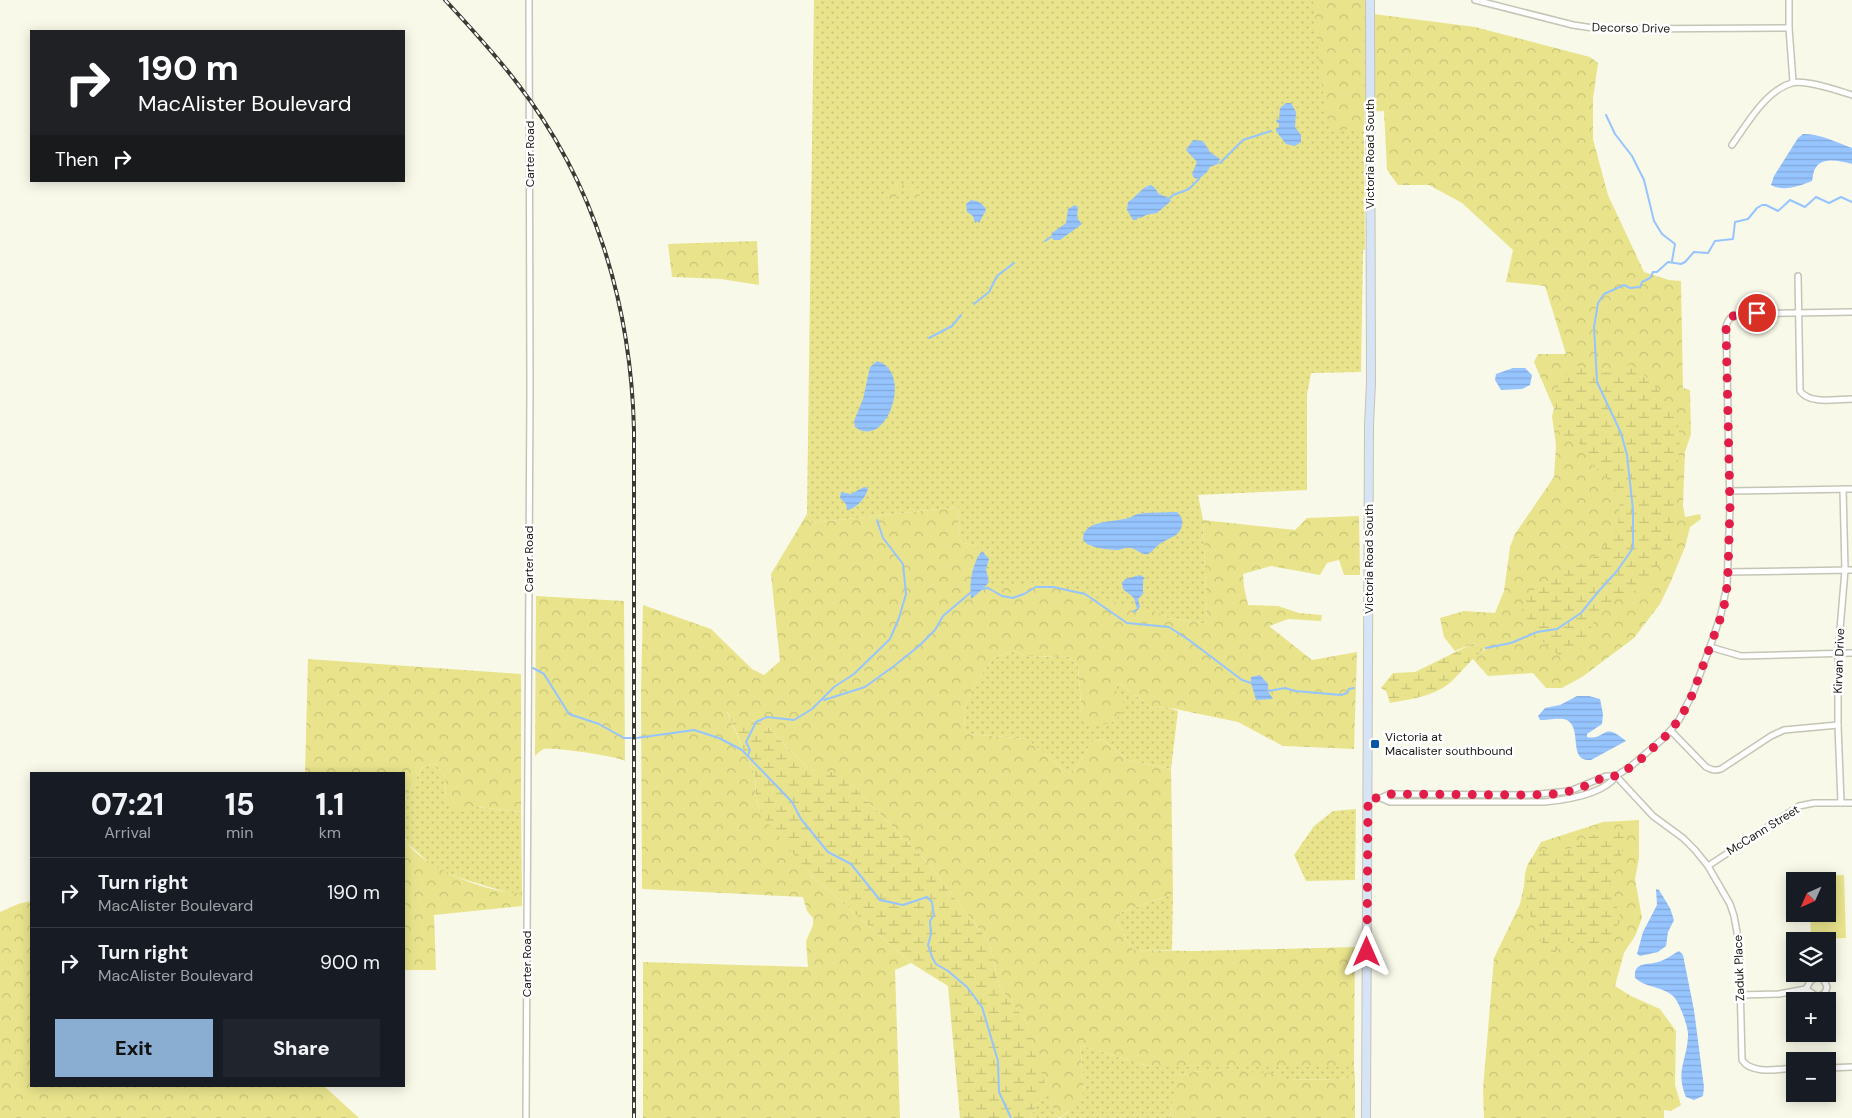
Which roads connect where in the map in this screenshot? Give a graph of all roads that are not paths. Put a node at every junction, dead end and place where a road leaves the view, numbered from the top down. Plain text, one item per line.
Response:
1 (528, 0) edge
2 (1370, 0) edge
3 (1476, 0) edge
4 (1789, 0) edge
5 (1789, 28) junction
6 (1793, 82) junction
7 (1852, 95) edge
8 (1732, 145) dead end
9 (1798, 276) dead end
10 (1798, 312) junction
11 (1852, 312) edge
12 (1852, 399) edge
13 (1843, 489) junction
14 (1852, 489) edge
15 (1730, 491) junction
16 (1844, 570) junction
17 (1852, 570) edge
18 (1728, 572) junction
19 (1710, 647) junction
20 (1838, 653) junction
21 (1852, 653) edge
22 (1838, 725) junction
23 (1671, 731) junction
24 (1616, 776) junction
25 (1446, 795) junction
26 (1368, 798) junction
27 (1381, 798) junction
28 (1446, 802) junction
29 (1852, 802) edge
30 (1841, 803) junction
31 (1708, 866) junction
32 (1806, 989) dead end
33 (1740, 995) junction
34 (1852, 1067) edge
35 (1786, 1068) edge
36 (1836, 1068) edge
37 (526, 1118) edge
38 (1366, 1118) edge

1 - 37 street, Carter Road
2 - 26 main road, Victoria Road South
3 - 5 street, Decorso Drive
4 - 5 street
5 - 6 street
6 - 7 street
6 - 8 street
9 - 10 street
10 - 11 street
10 - 12 street
10 - 15 street
13 - 14 street
13 - 15 street
13 - 16 street, Kirvan Drive
15 - 18 street
16 - 17 street
16 - 18 street
16 - 20 street, Kirvan Drive
18 - 19 street
19 - 20 street
19 - 23 street
20 - 21 street
20 - 22 street, Kirvan Drive
22 - 23 street
22 - 30 street, Kirvan Drive
23 - 24 street
24 - 25 street
24 - 28 street
24 - 31 street, Zaduk Place
25 - 27 street
25 - 28 street
26 - 27 street
26 - 38 main road, Victoria Road South
27 - 28 street
29 - 30 street, McCann Street
30 - 31 street, McCann Street
31 - 33 street, Zaduk Place
32 - 33 street
33 - 35 street, Zaduk Place
34 - 36 street

